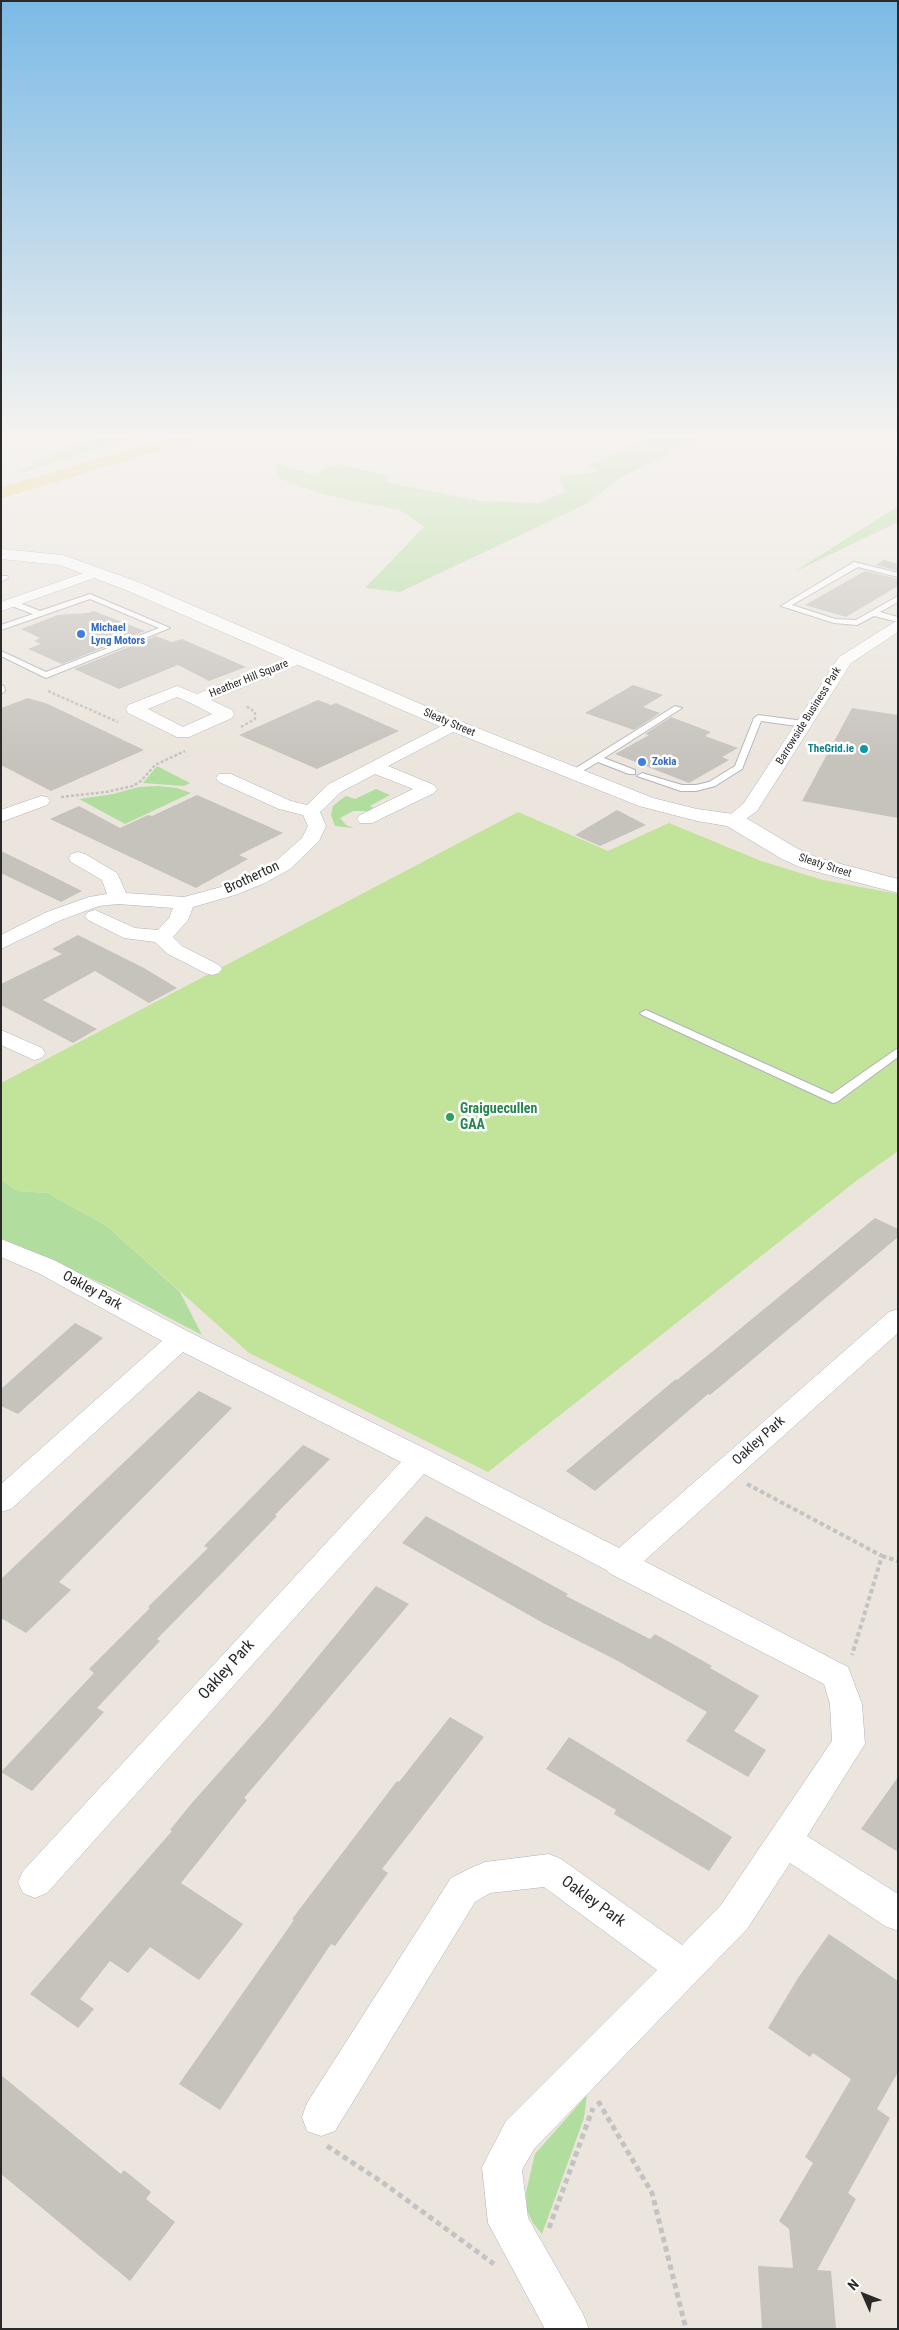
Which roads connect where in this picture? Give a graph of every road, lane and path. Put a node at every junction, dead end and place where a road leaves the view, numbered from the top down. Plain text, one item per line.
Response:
1 (1, 554) edge
2 (95, 573) junction
3 (898, 575) edge
4 (898, 598) edge
5 (7, 605) edge
6 (873, 613) junction
7 (40, 614) junction
8 (898, 620) edge
9 (898, 625) edge
10 (1, 628) edge
11 (1, 653) edge
12 (301, 658) junction
13 (48, 691) dead end
14 (221, 691) junction
15 (197, 700) dead end
16 (678, 708) dead end
17 (121, 724) dead end
18 (804, 724) junction
19 (453, 725) junction
20 (239, 728) dead end
21 (178, 748) dead end
22 (597, 758) junction
23 (377, 768) junction
24 (632, 772) dead end
25 (573, 773) junction
26 (642, 776) dead end
27 (225, 778) dead end
28 (41, 801) joint
29 (311, 811) junction
30 (4, 813) edge
31 (366, 819) dead end
32 (733, 820) junction
33 (78, 858) dead end
34 (898, 886) edge
35 (118, 898) junction
36 (185, 903) junction
37 (95, 916) dead end
38 (163, 936) junction
39 (1, 944) edge
40 (212, 969) dead end
41 (646, 1013) dead end
42 (1, 1036) edge
43 (898, 1051) edge
44 (34, 1053) dead end
45 (1, 1247) edge
46 (898, 1318) edge
47 (180, 1340) junction
48 (420, 1459) junction
49 (725, 1472) junction
50 (1, 1501) edge
51 (882, 1556) junction
52 (898, 1561) edge
53 (620, 1564) junction
54 (837, 1676) junction
55 (785, 1841) junction
56 (35, 1882) dead end
57 (898, 1914) edge
58 (684, 1968) junction
59 (321, 2117) joint
60 (497, 2266) dead end
61 (534, 2269) junction
62 (568, 2329) edge
63 (686, 2329) edge

1 - 2 street, Sleaty Street
2 - 5 street
2 - 12 street, Sleaty Street
3 - 6 lane
4 - 6 lane
5 - 7 lane
6 - 8 lane
7 - 10 lane
7 - 11 lane
9 - 18 street, Barrowside Business Park
12 - 14 street, Heather Hill Square
12 - 19 street, Sleaty Street
13 - 17 path
14 - 15 street, Heather Hill Square
14 - 20 path
16 - 22 lane
18 - 26 lane
18 - 32 street, Barrowside Business Park
19 - 23 street
19 - 25 street, Sleaty Street
21 - 28 path
22 - 24 lane
22 - 25 lane
23 - 29 street
23 - 31 street
25 - 32 street, Sleaty Street
27 - 29 street
28 - 30 street
29 - 36 street, Brotherton
32 - 34 street, Sleaty Street
33 - 35 street
35 - 36 street, Brotherton
35 - 39 street, Brotherton
36 - 38 street
37 - 38 street
38 - 40 street
41 - 43 lane
42 - 44 street
45 - 47 street, Oakley Park
46 - 49 street, Oakley Park
47 - 48 street, Oakley Park
47 - 50 street
48 - 53 street, Oakley Park
48 - 56 street, Oakley Park
49 - 51 path
49 - 53 street, Oakley Park
51 - 52 path
51 - 54 path
53 - 54 street, Oakley Park
54 - 55 street
55 - 57 street
55 - 58 street
58 - 59 street, Oakley Park
58 - 61 street
59 - 60 path
61 - 62 street
61 - 63 path

